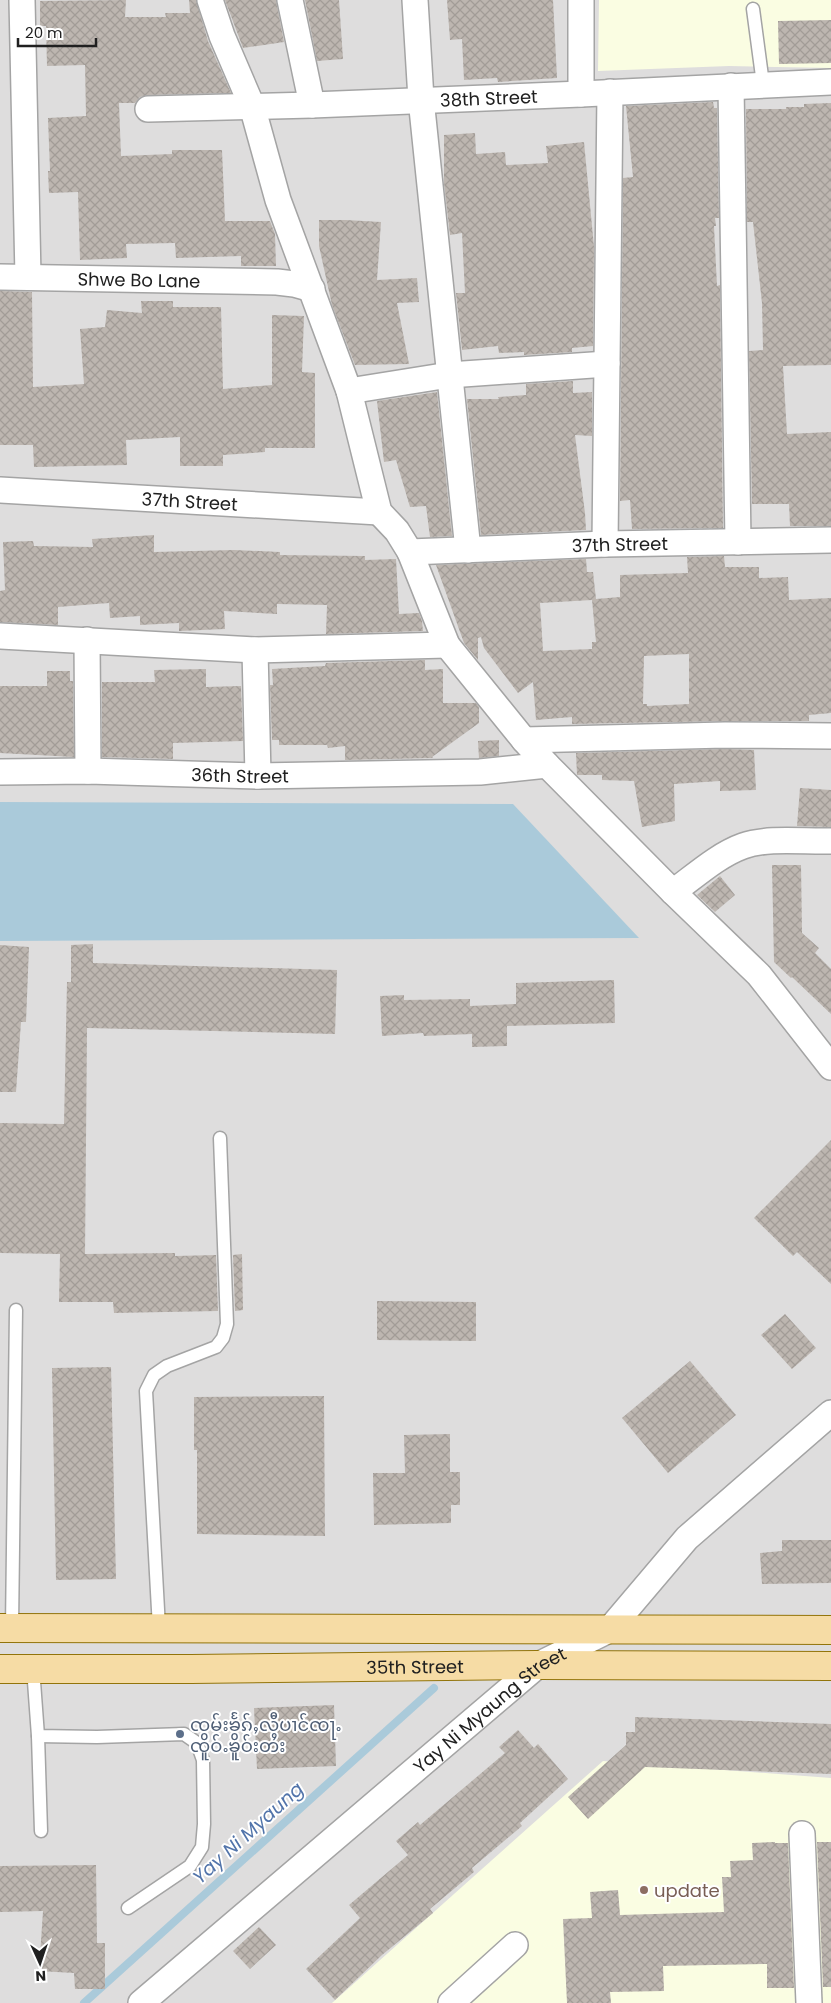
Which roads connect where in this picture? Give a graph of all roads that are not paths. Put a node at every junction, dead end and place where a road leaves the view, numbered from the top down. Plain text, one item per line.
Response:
1 (22, 0) edge
2 (210, 0) edge
3 (290, 0) edge
4 (415, 0) edge
5 (581, 0) edge
6 (752, 9) dead end
7 (831, 82) edge
8 (762, 84) junction
9 (731, 86) junction
10 (610, 92) junction
11 (581, 94) junction
12 (421, 99) junction
13 (312, 105) junction
14 (252, 106) junction
15 (148, 109) dead end
16 (0, 277) edge
17 (28, 277) junction
18 (312, 289) junction
19 (607, 364) junction
20 (449, 375) junction
21 (349, 391) junction
22 (0, 490) edge
23 (379, 512) junction
24 (831, 540) edge
25 (738, 542) junction
26 (605, 544) junction
27 (468, 550) junction
28 (410, 552) junction
29 (0, 636) edge
30 (87, 640) junction
31 (447, 645) junction
32 (255, 650) junction
33 (831, 736) edge
34 (524, 740) junction
35 (547, 765) junction
36 (88, 771) junction
37 (0, 772) edge
38 (258, 776) junction
39 (831, 841) edge
40 (673, 892) junction
41 (831, 1067) edge
42 (220, 1138) dead end
43 (16, 1310) dead end
44 (831, 1413) edge
45 (6, 1628) edge
46 (159, 1628) junction
47 (193, 1628) junction
48 (609, 1630) junction
49 (831, 1630) edge
50 (538, 1665) junction
51 (831, 1666) edge
52 (33, 1668) junction
53 (0, 1669) edge
54 (192, 1669) junction
55 (38, 1736) junction
56 (42, 1831) dead end
57 (802, 1834) dead end
58 (128, 1908) dead end
59 (515, 1945) dead end
60 (142, 2003) edge
61 (451, 2003) edge
62 (809, 2003) edge

1 - 17 street
2 - 14 street
3 - 13 street
4 - 12 street
5 - 11 street
6 - 8 lane
7 - 8 street, 38th Street
8 - 9 street, 38th Street
9 - 10 street, 38th Street
9 - 25 street
10 - 11 street, 38th Street
10 - 19 street
11 - 12 street, 38th Street
12 - 13 street, 38th Street
12 - 20 street
13 - 14 street, 38th Street
14 - 15 street, 38th Street
14 - 18 street
16 - 17 street, Shwe Bo Lane
17 - 18 street, Shwe Bo Lane
18 - 21 street
19 - 20 street
19 - 26 street
20 - 21 street
20 - 27 street
21 - 23 street
22 - 23 street, 37th Street
23 - 28 street
24 - 25 street, 37th Street
25 - 26 street, 37th Street
26 - 27 street, 37th Street
27 - 28 street, 37th Street
28 - 31 street
29 - 30 street
30 - 32 street
30 - 36 street
31 - 32 street
31 - 34 street
32 - 38 street
33 - 34 street
34 - 35 street
35 - 38 street, 36th Street
35 - 40 street
36 - 37 street, 36th Street
36 - 38 street, 36th Street
39 - 40 street
40 - 41 street
42 - 46 lane
43 - 45 lane
44 - 48 street, Yay Ni Myaung Street
45 - 46 main road
46 - 47 main road
47 - 48 main road
47 - 54 main road
48 - 49 main road
48 - 50 street, Yay Ni Myaung Street
50 - 51 main road, 35th Street
50 - 54 main road, 35th Street
50 - 60 street, Yay Ni Myaung Street
52 - 53 main road, 35th Street
52 - 54 main road, 35th Street
52 - 55 lane
55 - 56 lane
55 - 58 lane
57 - 62 street
59 - 61 street

